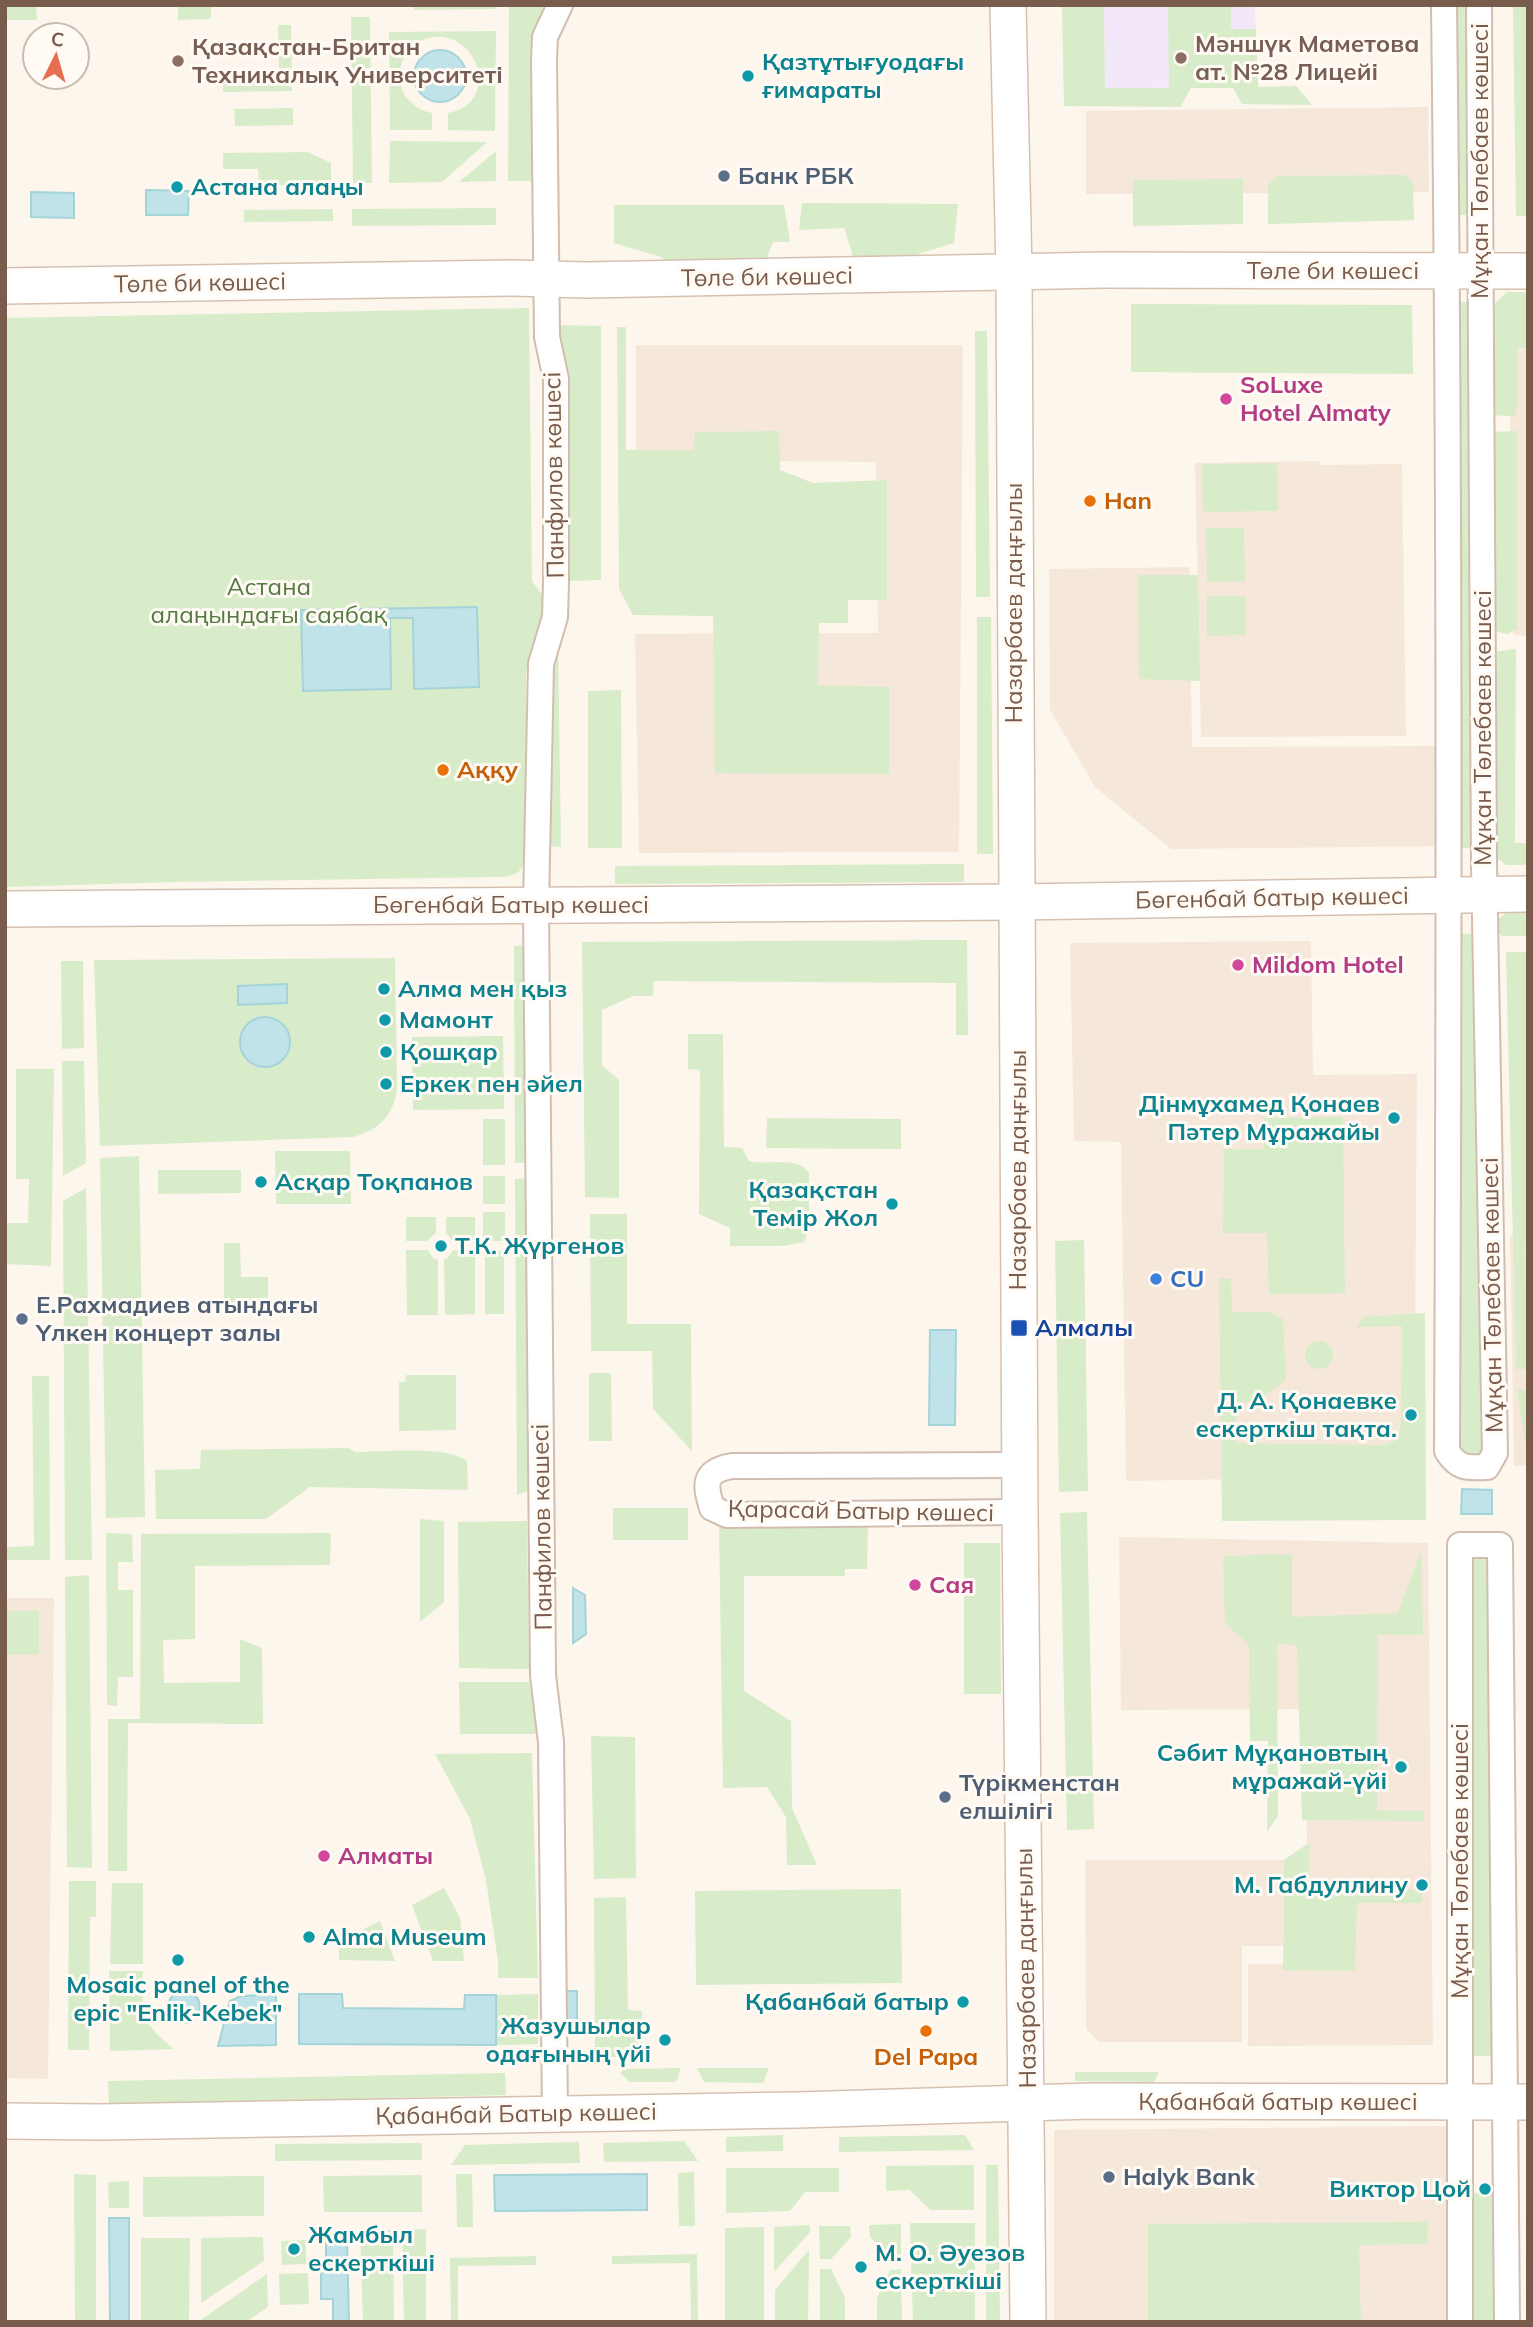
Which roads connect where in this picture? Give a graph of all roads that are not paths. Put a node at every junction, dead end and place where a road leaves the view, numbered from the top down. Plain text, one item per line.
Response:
1 (559, 5) edge
2 (1008, 5) edge
3 (1444, 5) edge
4 (1479, 5) edge
5 (1014, 271) junction
6 (1464, 271) junction
7 (1528, 271) edge
8 (547, 279) junction
9 (5, 286) edge
10 (1528, 894) edge
11 (1450, 895) junction
12 (1485, 895) junction
13 (1016, 902) junction
14 (536, 905) junction
15 (5, 909) edge
16 (1020, 1465) junction
17 (1020, 1512) junction
18 (1028, 2102) junction
19 (1516, 2102) edge
20 (1459, 2103) junction
21 (555, 2114) junction
22 (5, 2121) edge
23 (1028, 2322) edge
24 (1460, 2322) edge
25 (1507, 2322) edge

1 - 8 street, Панфилов көшесі
2 - 5 main road, Назарбаев даңғылы
3 - 6 street, Мұқан Төлебаев көшесі
4 - 6 street, Мұқан Төлебаев көшесі
5 - 6 main road, Төле би көшесі
5 - 8 main road, Төле би көшесі
5 - 13 main road, Назарбаев даңғылы
6 - 7 main road, Төле би көшесі
6 - 11 street, Мұқан Төлебаев көшесі
6 - 12 street, Мұқан Төлебаев көшесі
8 - 9 main road, Төле би көшесі
8 - 14 street, Панфилов көшесі
10 - 12 main road, Бөгенбай батыр көшесі
11 - 12 main road, Бөгенбай батыр көшесі
11 - 12 street, Мұқан Төлебаев көшесі
11 - 13 main road, Бөгенбай батыр көшесі
13 - 14 main road, Бөгенбай Батыр көшесі
13 - 16 main road, Назарбаев даңғылы
14 - 15 main road, Бөгенбай Батыр көшесі
14 - 21 street, Панфилов көшесі
16 - 17 main road, Назарбаев даңғылы
16 - 17 street, Қарасай Батыр көшесі
17 - 18 main road, Назарбаев даңғылы
18 - 20 main road, Қабанбай батыр көшесі
18 - 21 main road, Қабанбай Батыр көшесі
18 - 23 main road, Назарбаев даңғылы
19 - 20 main road, Қабанбай батыр көшесі
19 - 20 street, Мұқан Төлебаев көшесі
19 - 25 street, Мұқан Төлебаев көшесі
20 - 24 street, Мұқан Төлебаев көшесі
21 - 22 main road, Қабанбай Батыр көшесі

